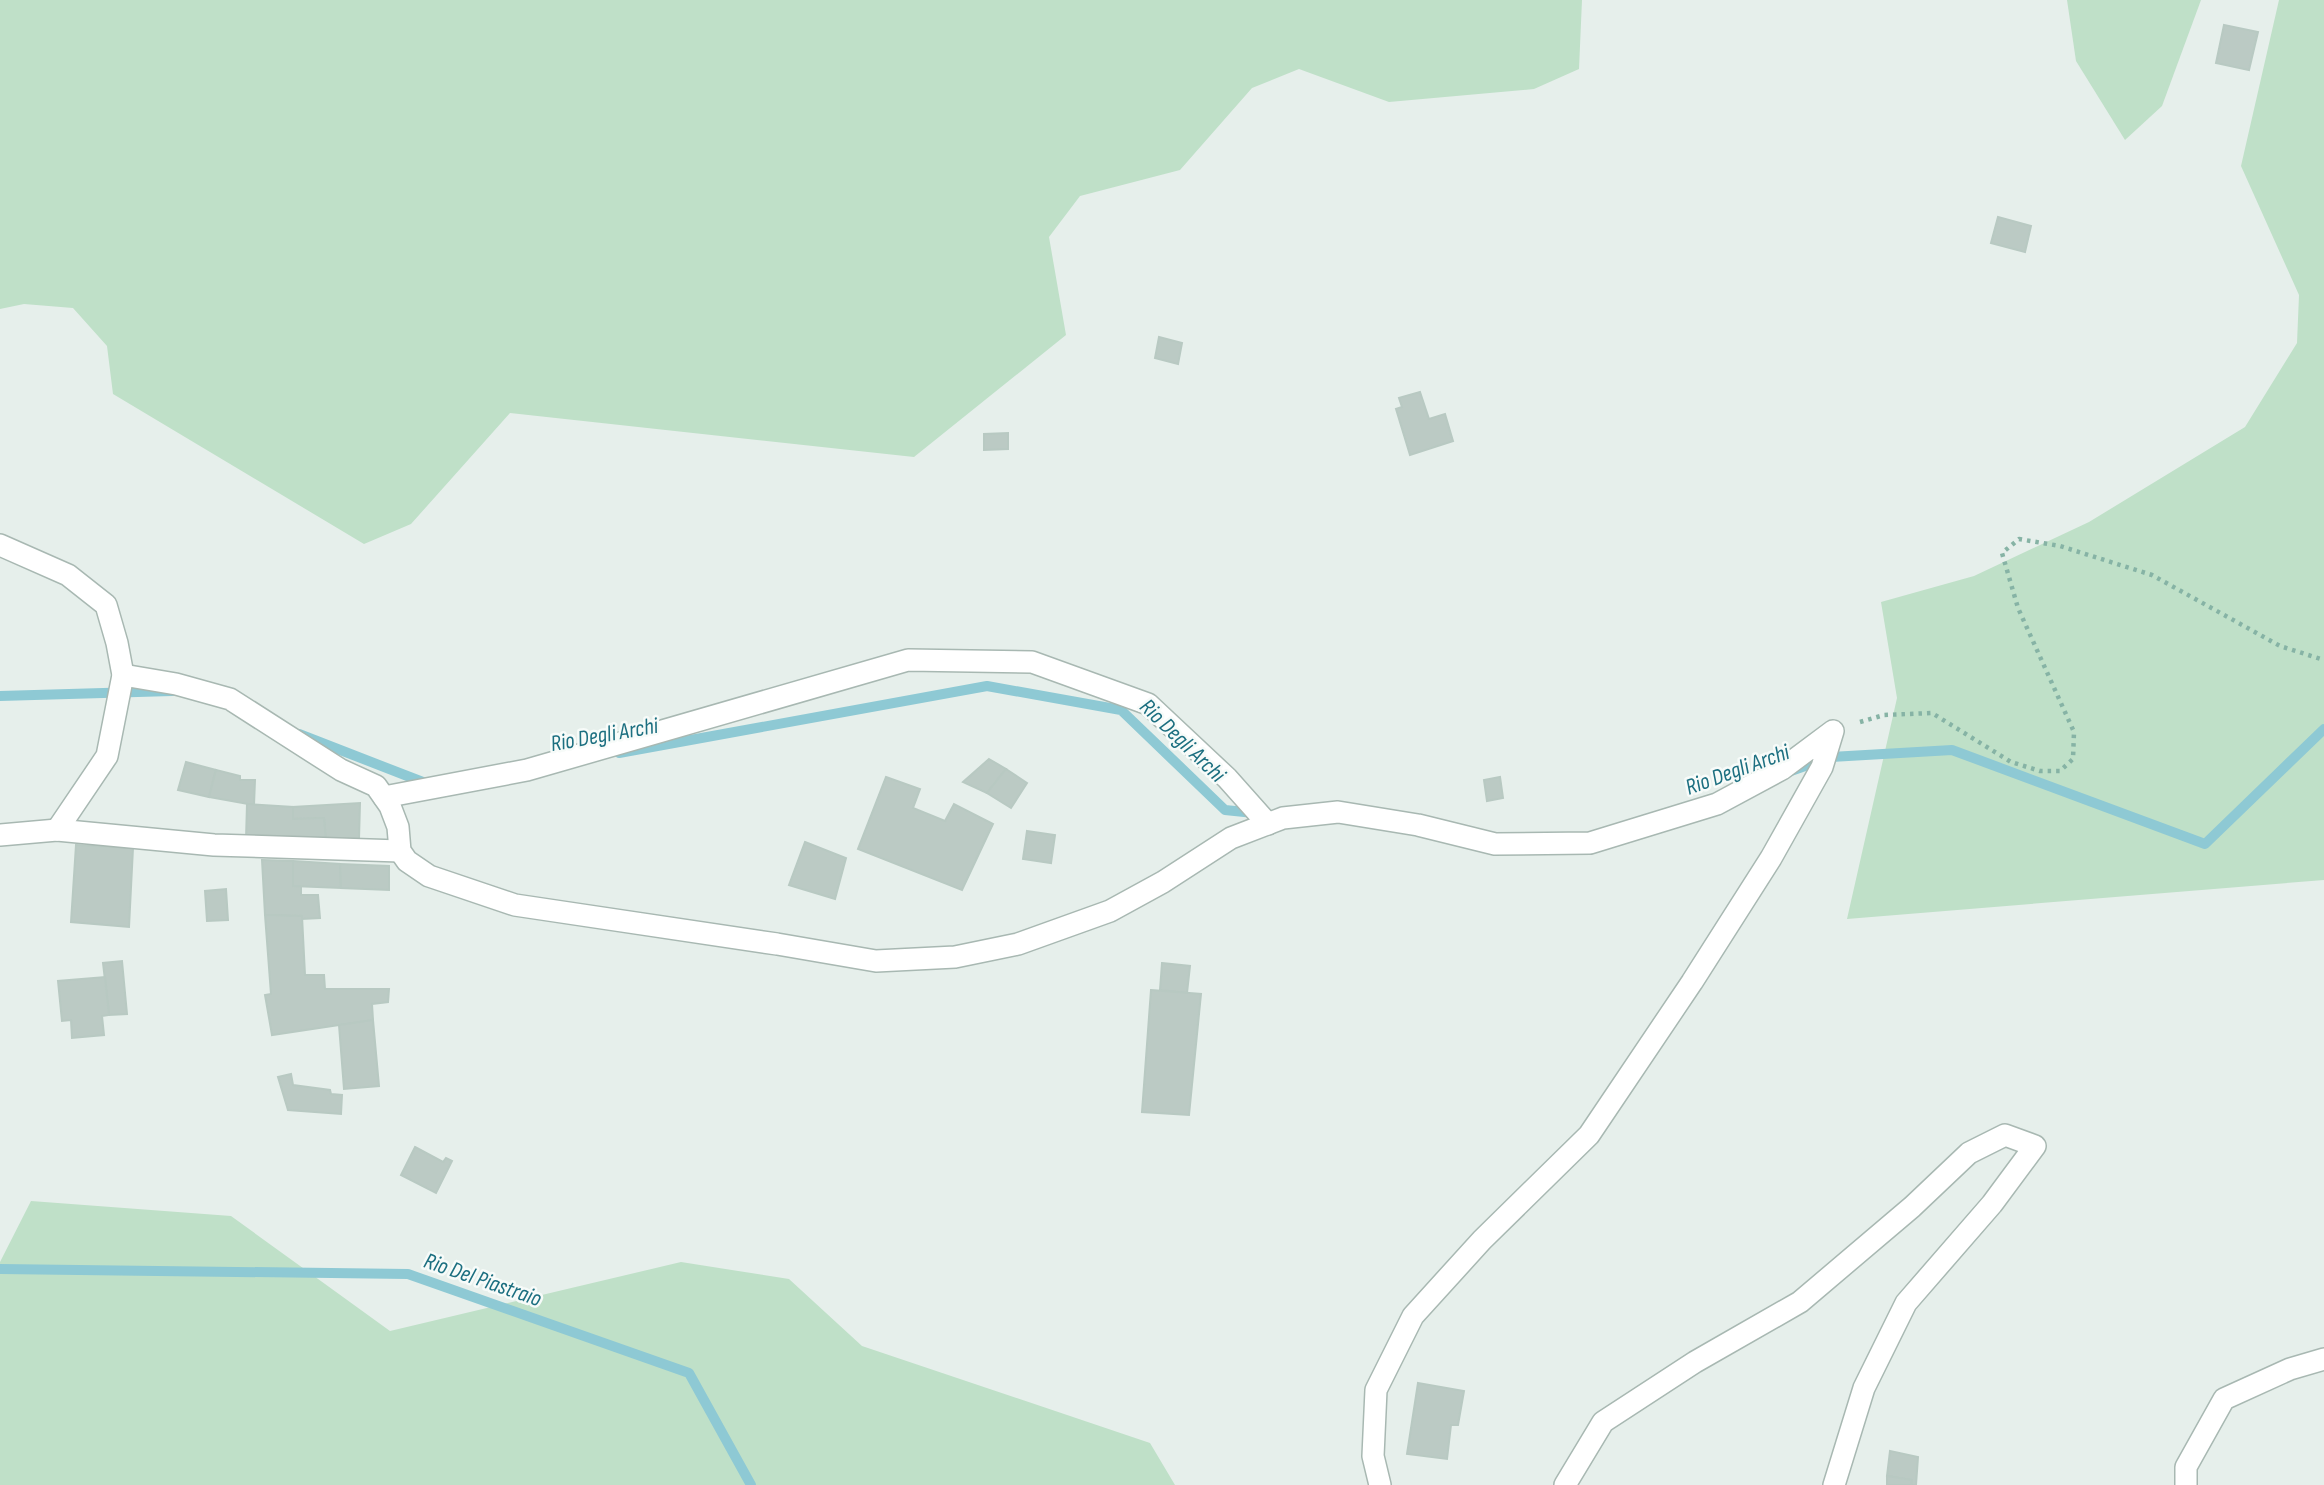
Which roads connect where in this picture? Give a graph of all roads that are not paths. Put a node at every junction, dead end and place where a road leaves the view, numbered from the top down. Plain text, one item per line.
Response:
1 (0, 545) edge
2 (123, 675) junction
3 (384, 797) junction
4 (1268, 824) junction
5 (57, 830) junction
6 (0, 835) edge
7 (400, 851) junction
8 (2324, 1359) edge
9 (1380, 1485) edge
10 (1565, 1485) edge
11 (1835, 1485) edge
12 (2186, 1485) edge

1 - 2 street
2 - 3 street
2 - 5 street
3 - 4 street
3 - 7 street
4 - 7 street
4 - 9 street
5 - 6 street
5 - 7 street
8 - 12 street
10 - 11 street

